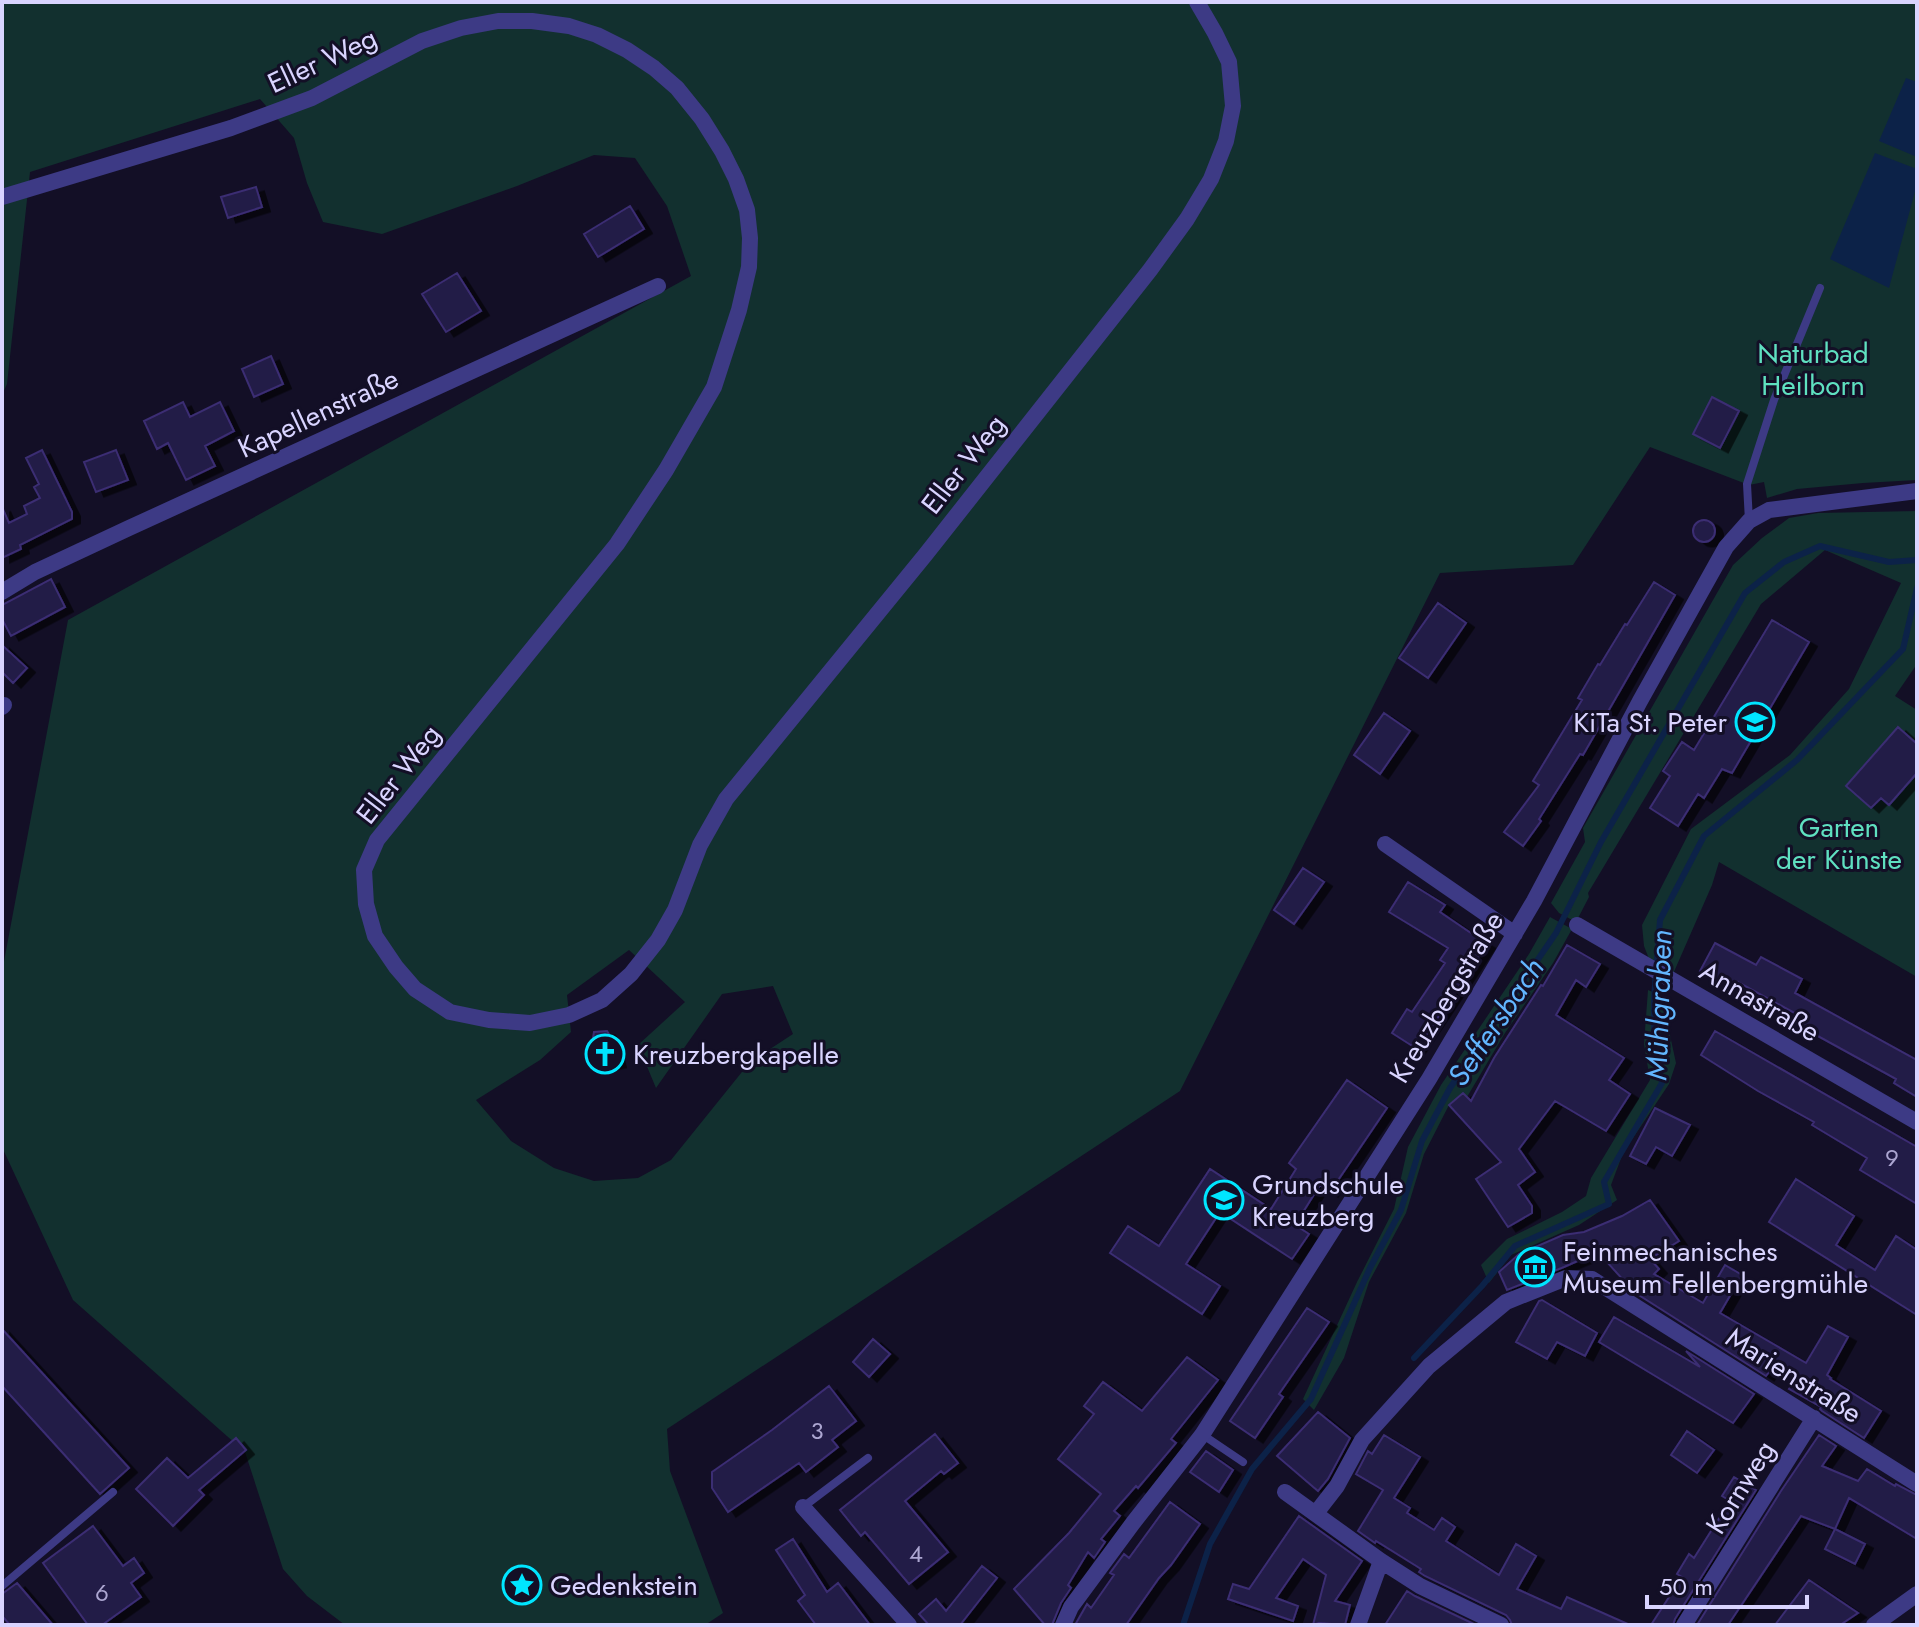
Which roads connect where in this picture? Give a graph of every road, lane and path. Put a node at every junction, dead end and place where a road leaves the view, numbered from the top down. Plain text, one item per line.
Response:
1 (1197, 2) edge
2 (2, 197) edge
3 (658, 286) dead end
4 (1820, 288) dead end
5 (1917, 491) edge
6 (1749, 521) junction
7 (2, 592) edge
8 (1385, 844) dead end
9 (1577, 925) dead end
10 (1515, 934) junction
11 (1917, 1122) edge
12 (1814, 1418) junction
13 (1202, 1435) junction
14 (868, 1458) dead end
15 (1243, 1462) dead end
16 (1917, 1484) edge
17 (113, 1492) dead end
18 (1285, 1492) dead end
19 (803, 1507) joint
20 (1316, 1513) junction
21 (1381, 1561) junction
22 (2, 1586) edge
23 (1917, 1594) edge
24 (909, 1625) edge
25 (1063, 1625) edge
26 (1358, 1625) edge
27 (1501, 1625) edge
28 (1684, 1625) edge
29 (1874, 1625) edge

1 - 2 street, Eller Weg
3 - 7 street, Kapellenstraße
4 - 6 lane
5 - 6 street
6 - 10 street, Kreuzbergstraße
8 - 10 street
9 - 11 street, Annastraße
10 - 13 street, Kreuzbergstraße
12 - 16 street, Marienstraße
12 - 20 street, Marienstraße
12 - 28 street, Kornweg
13 - 15 lane
13 - 25 street, Kreuzbergstraße
14 - 19 lane
17 - 22 lane
18 - 20 street
19 - 24 street
20 - 21 street
21 - 26 street
21 - 27 street
23 - 29 street

